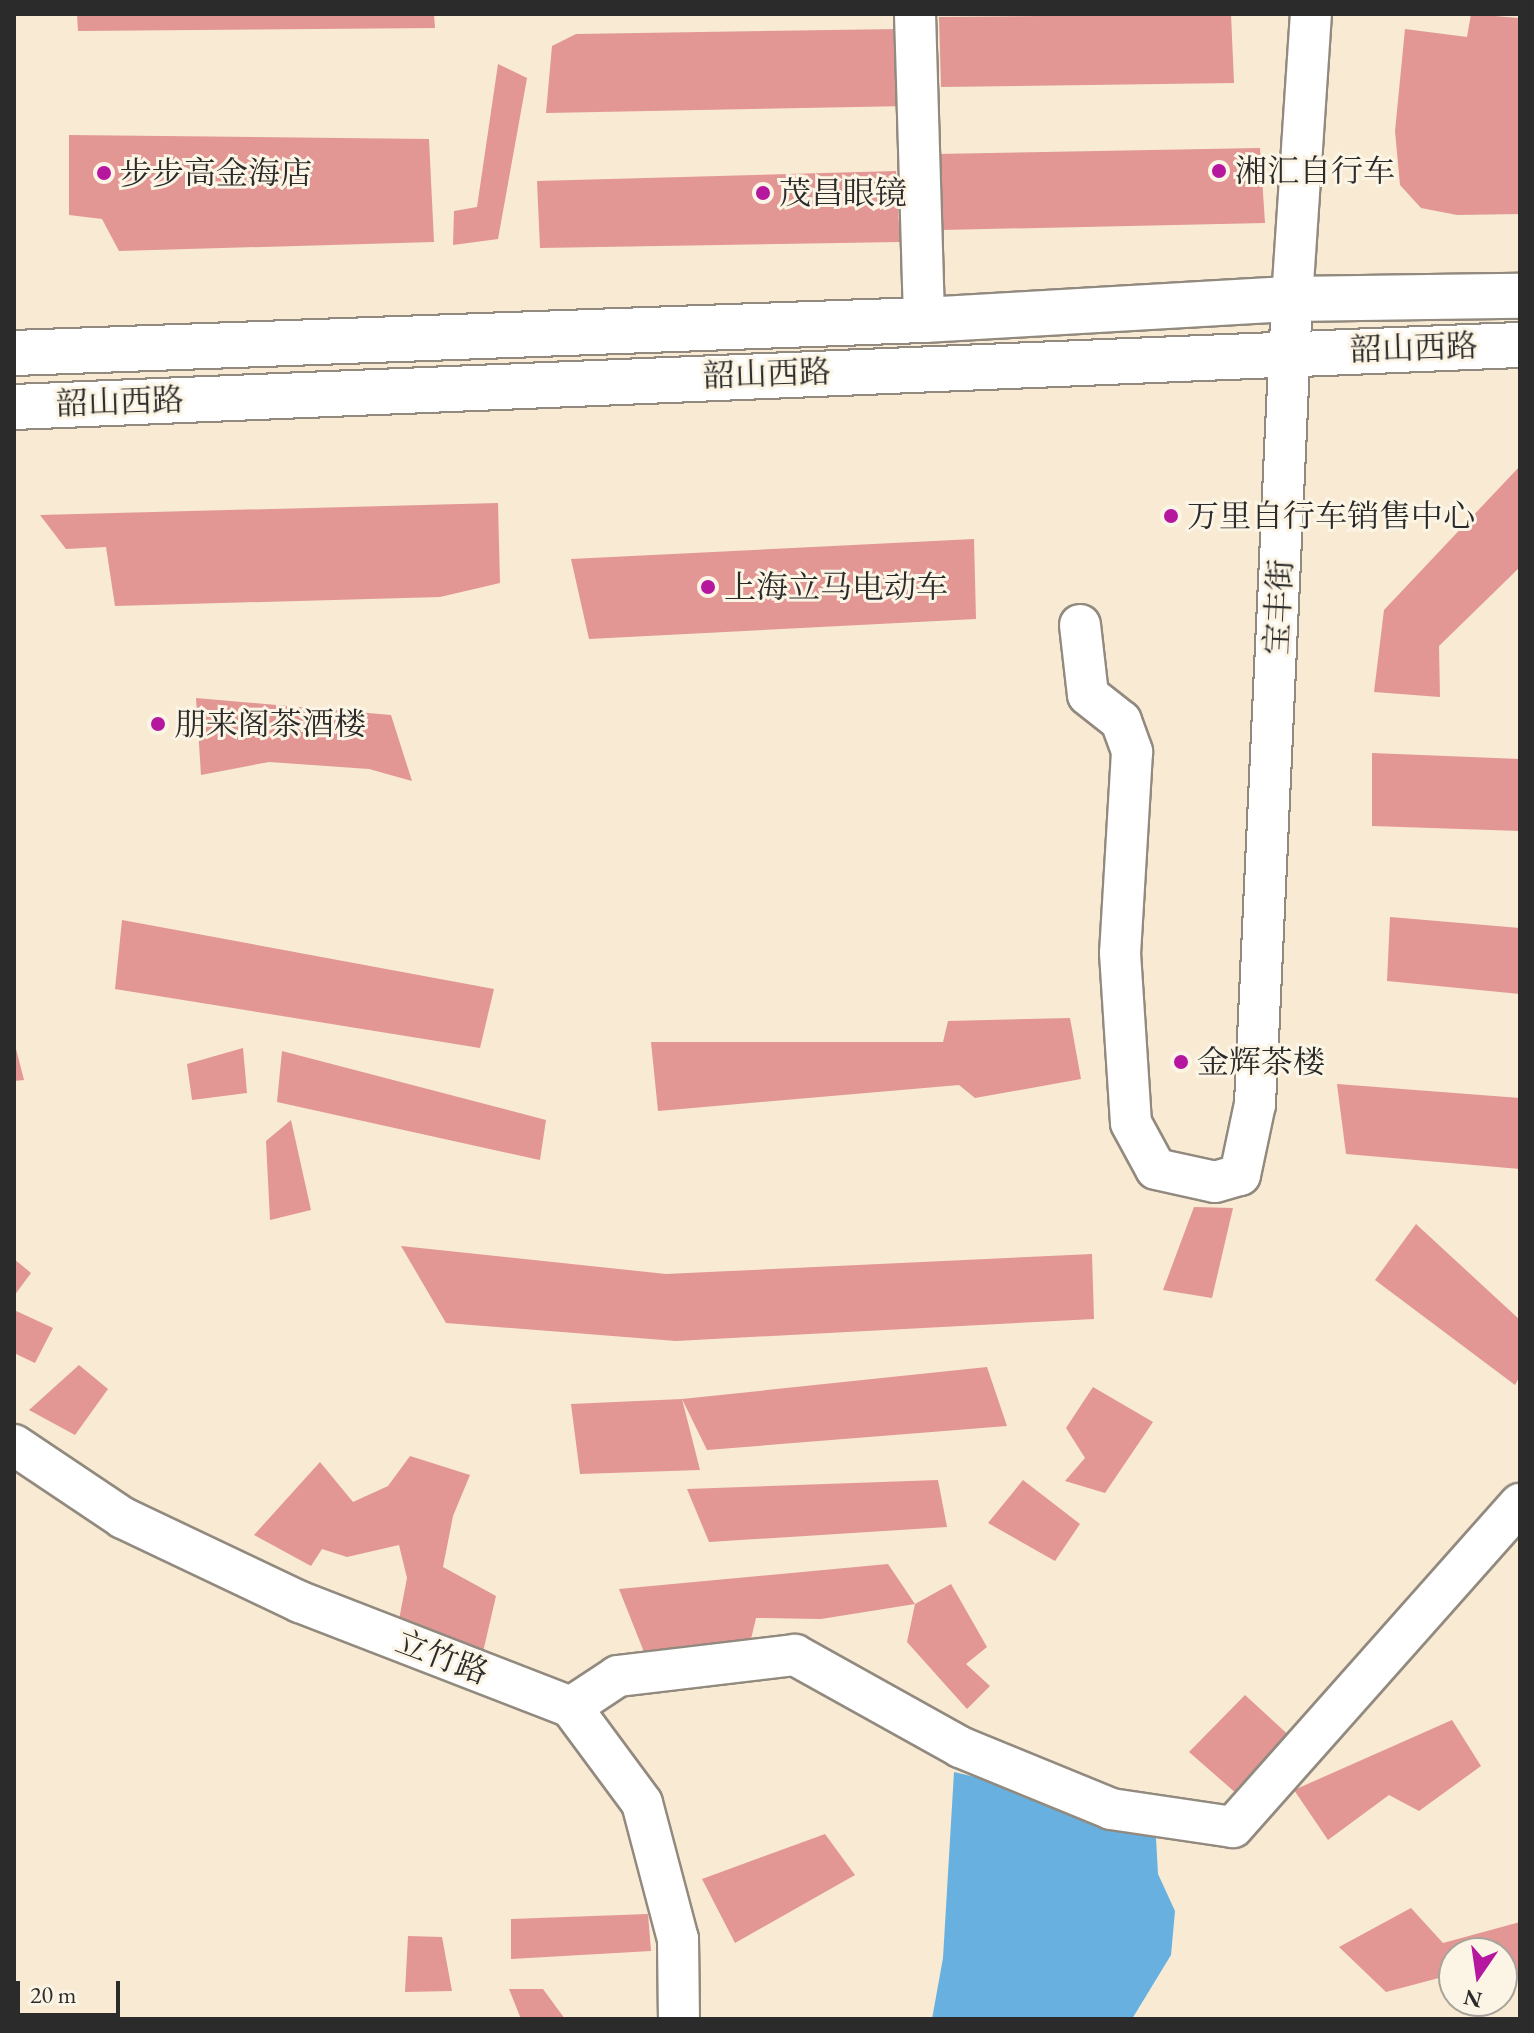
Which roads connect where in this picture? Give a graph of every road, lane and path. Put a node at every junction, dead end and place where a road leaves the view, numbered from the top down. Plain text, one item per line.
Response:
1 (915, 14) edge
2 (1311, 14) edge
3 (1520, 296) edge
4 (1292, 299) junction
5 (924, 320) junction
6 (1520, 345) edge
7 (1291, 352) junction
8 (14, 353) edge
9 (14, 407) edge
10 (1080, 625) dead end
11 (14, 1445) edge
12 (1520, 1504) edge
13 (571, 1707) junction
14 (679, 2019) edge

1 - 5 street
2 - 4 street, 宝丰街
3 - 4 main road, 韶山西路
4 - 5 main road, 韶山西路
4 - 7 street, 宝丰街
5 - 8 main road, 韶山西路
6 - 7 main road, 韶山西路
7 - 9 main road, 韶山西路
7 - 10 street, 宝丰街
11 - 13 street, 立竹路
12 - 13 street
13 - 14 street

